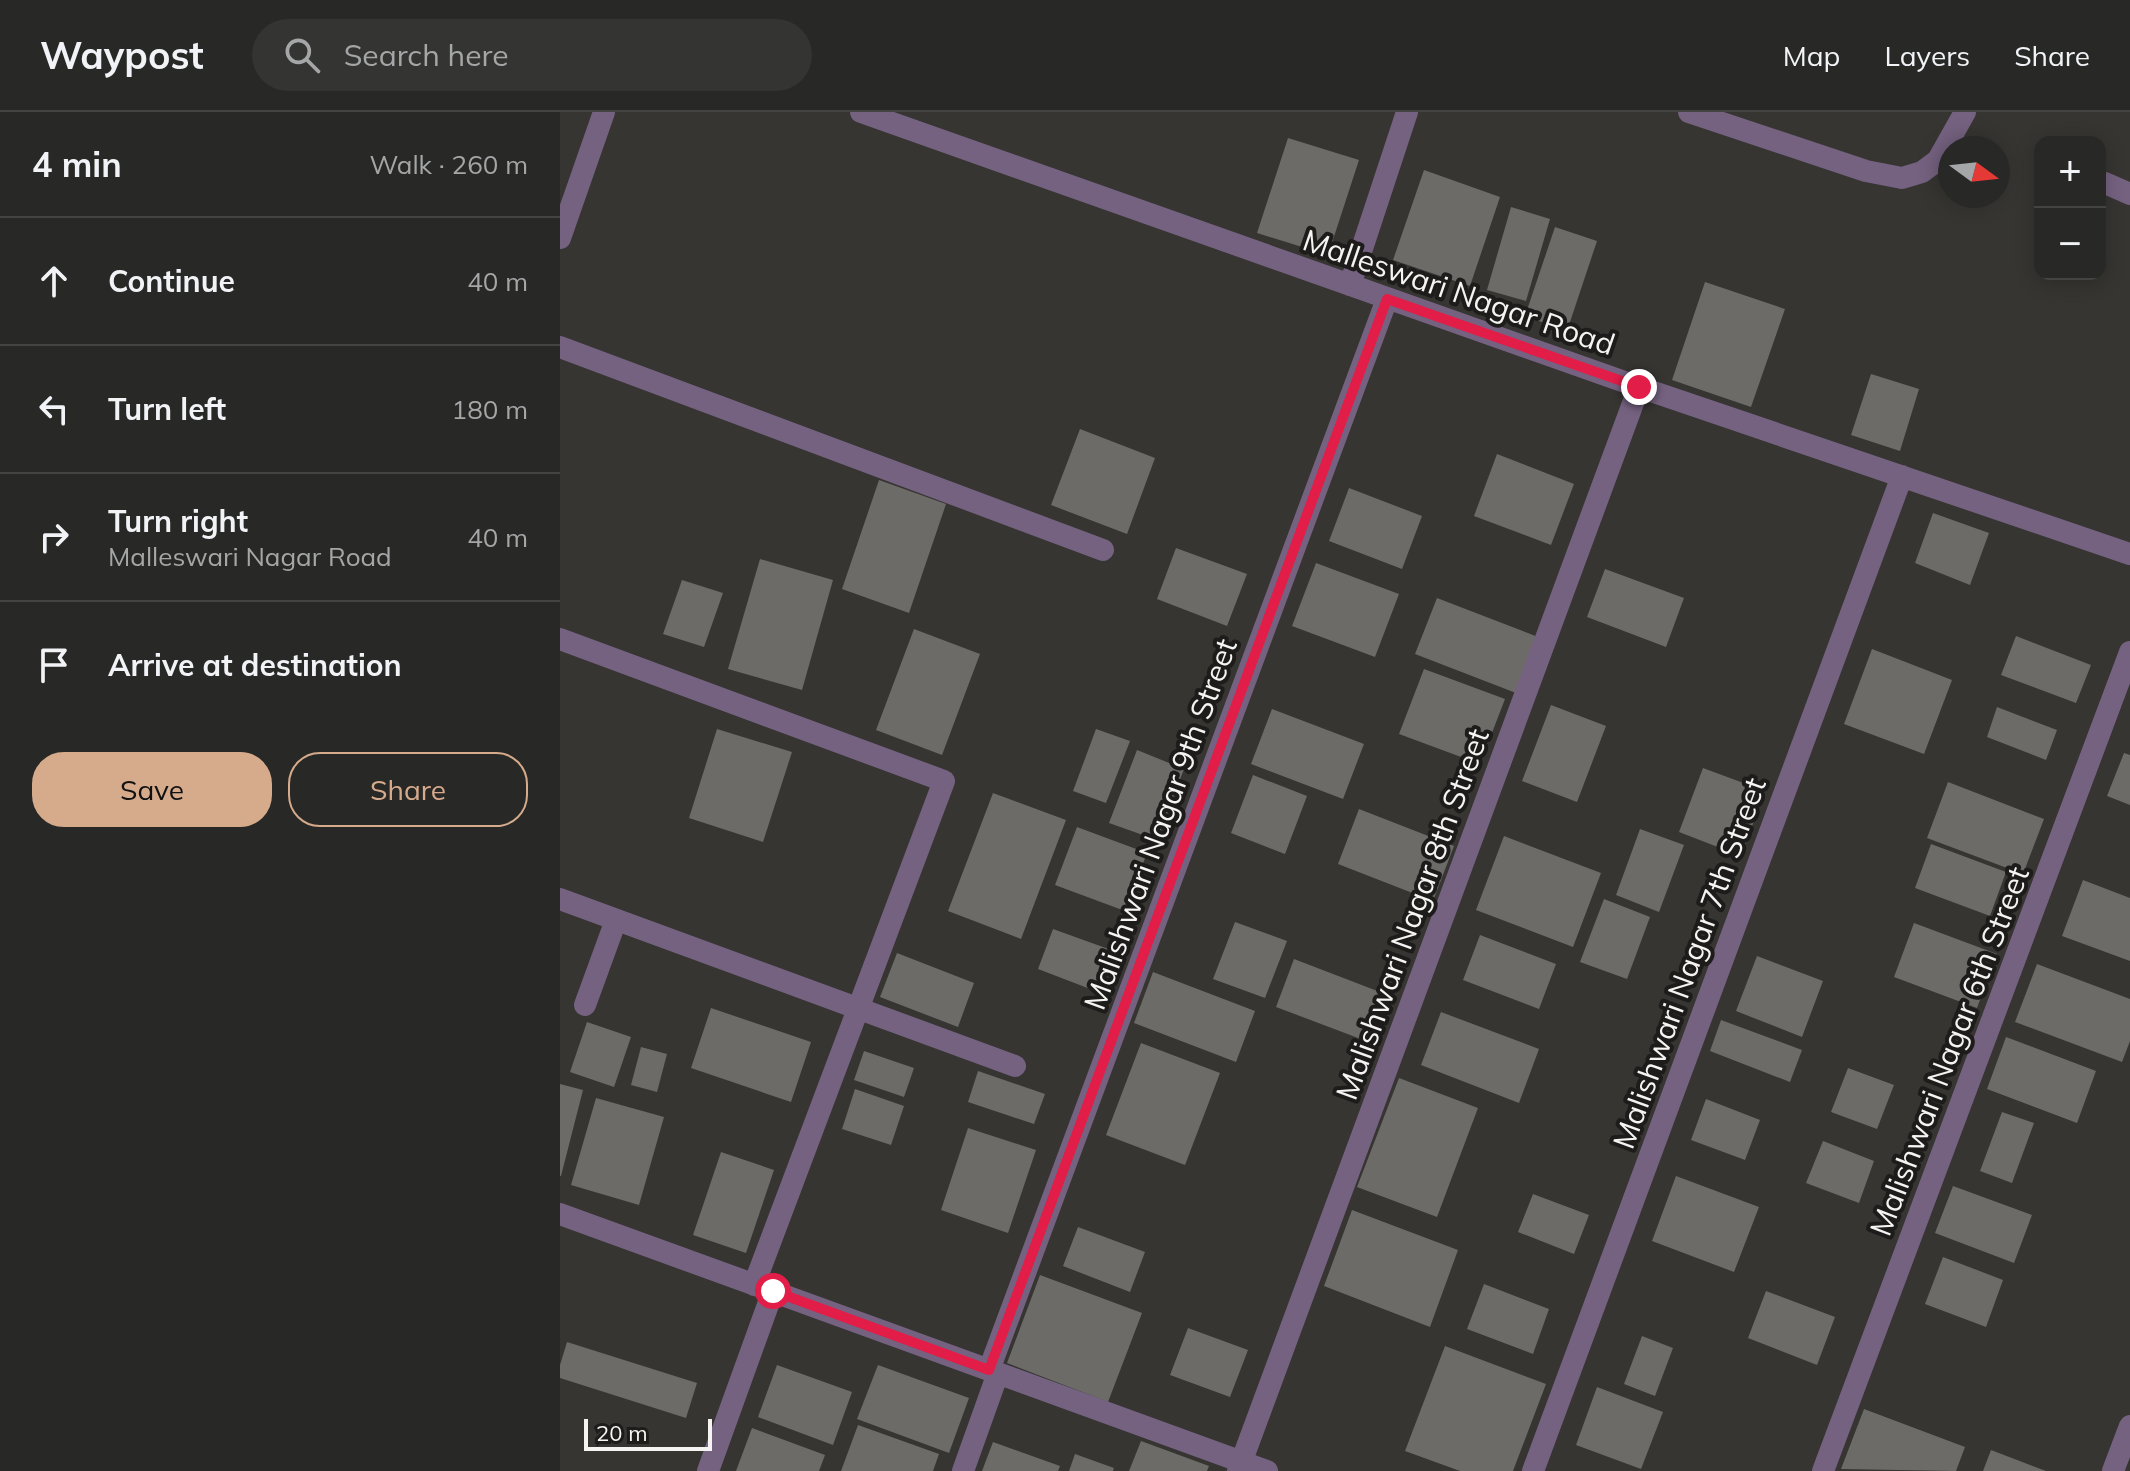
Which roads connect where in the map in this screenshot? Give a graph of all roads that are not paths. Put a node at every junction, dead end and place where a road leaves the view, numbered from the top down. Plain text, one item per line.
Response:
1 (604, 112) edge
2 (861, 112) edge
3 (1407, 112) edge
4 (1965, 112) edge
5 (1702, 114) edge
6 (2106, 183) edge
7 (2130, 194) edge
8 (560, 238) edge
9 (1350, 285) junction
10 (1387, 299) junction
11 (560, 347) edge
12 (1639, 387) junction
13 (1902, 476) junction
14 (1103, 550) dead end
15 (2130, 554) edge
16 (560, 639) edge
17 (2130, 652) edge
18 (560, 899) edge
19 (616, 920) junction
20 (585, 1005) dead end
21 (857, 1008) junction
22 (1015, 1066) dead end
23 (560, 1214) edge
24 (764, 1288) junction
25 (994, 1371) junction
26 (2130, 1426) edge
27 (1239, 1466) edge
28 (708, 1471) edge
29 (963, 1471) edge
30 (1267, 1471) edge
31 (1533, 1471) edge
32 (1823, 1471) edge
33 (2113, 1471) edge

1 - 8 street
2 - 9 street, Malleswari Nagar Road
3 - 9 street
4 - 5 street
6 - 7 street
9 - 10 street, Malleswari Nagar Road
10 - 12 street, Malleswari Nagar Road
10 - 25 street, Malishwari Nagar 9th Street
11 - 14 street
12 - 13 street, Malleswari Nagar Road
12 - 27 street, Malishwari Nagar 8th Street
13 - 15 street, Malleswari Nagar Road
13 - 31 street, Malishwari Nagar 7th Street
16 - 21 street
17 - 32 street, Malishwari Nagar 6th Street
18 - 19 street
19 - 20 street
19 - 21 street
21 - 22 street
21 - 24 street
23 - 24 street
24 - 25 street
24 - 28 street
25 - 27 street
25 - 29 street, Malishwari Nagar 9th Street
26 - 33 street
27 - 30 street

